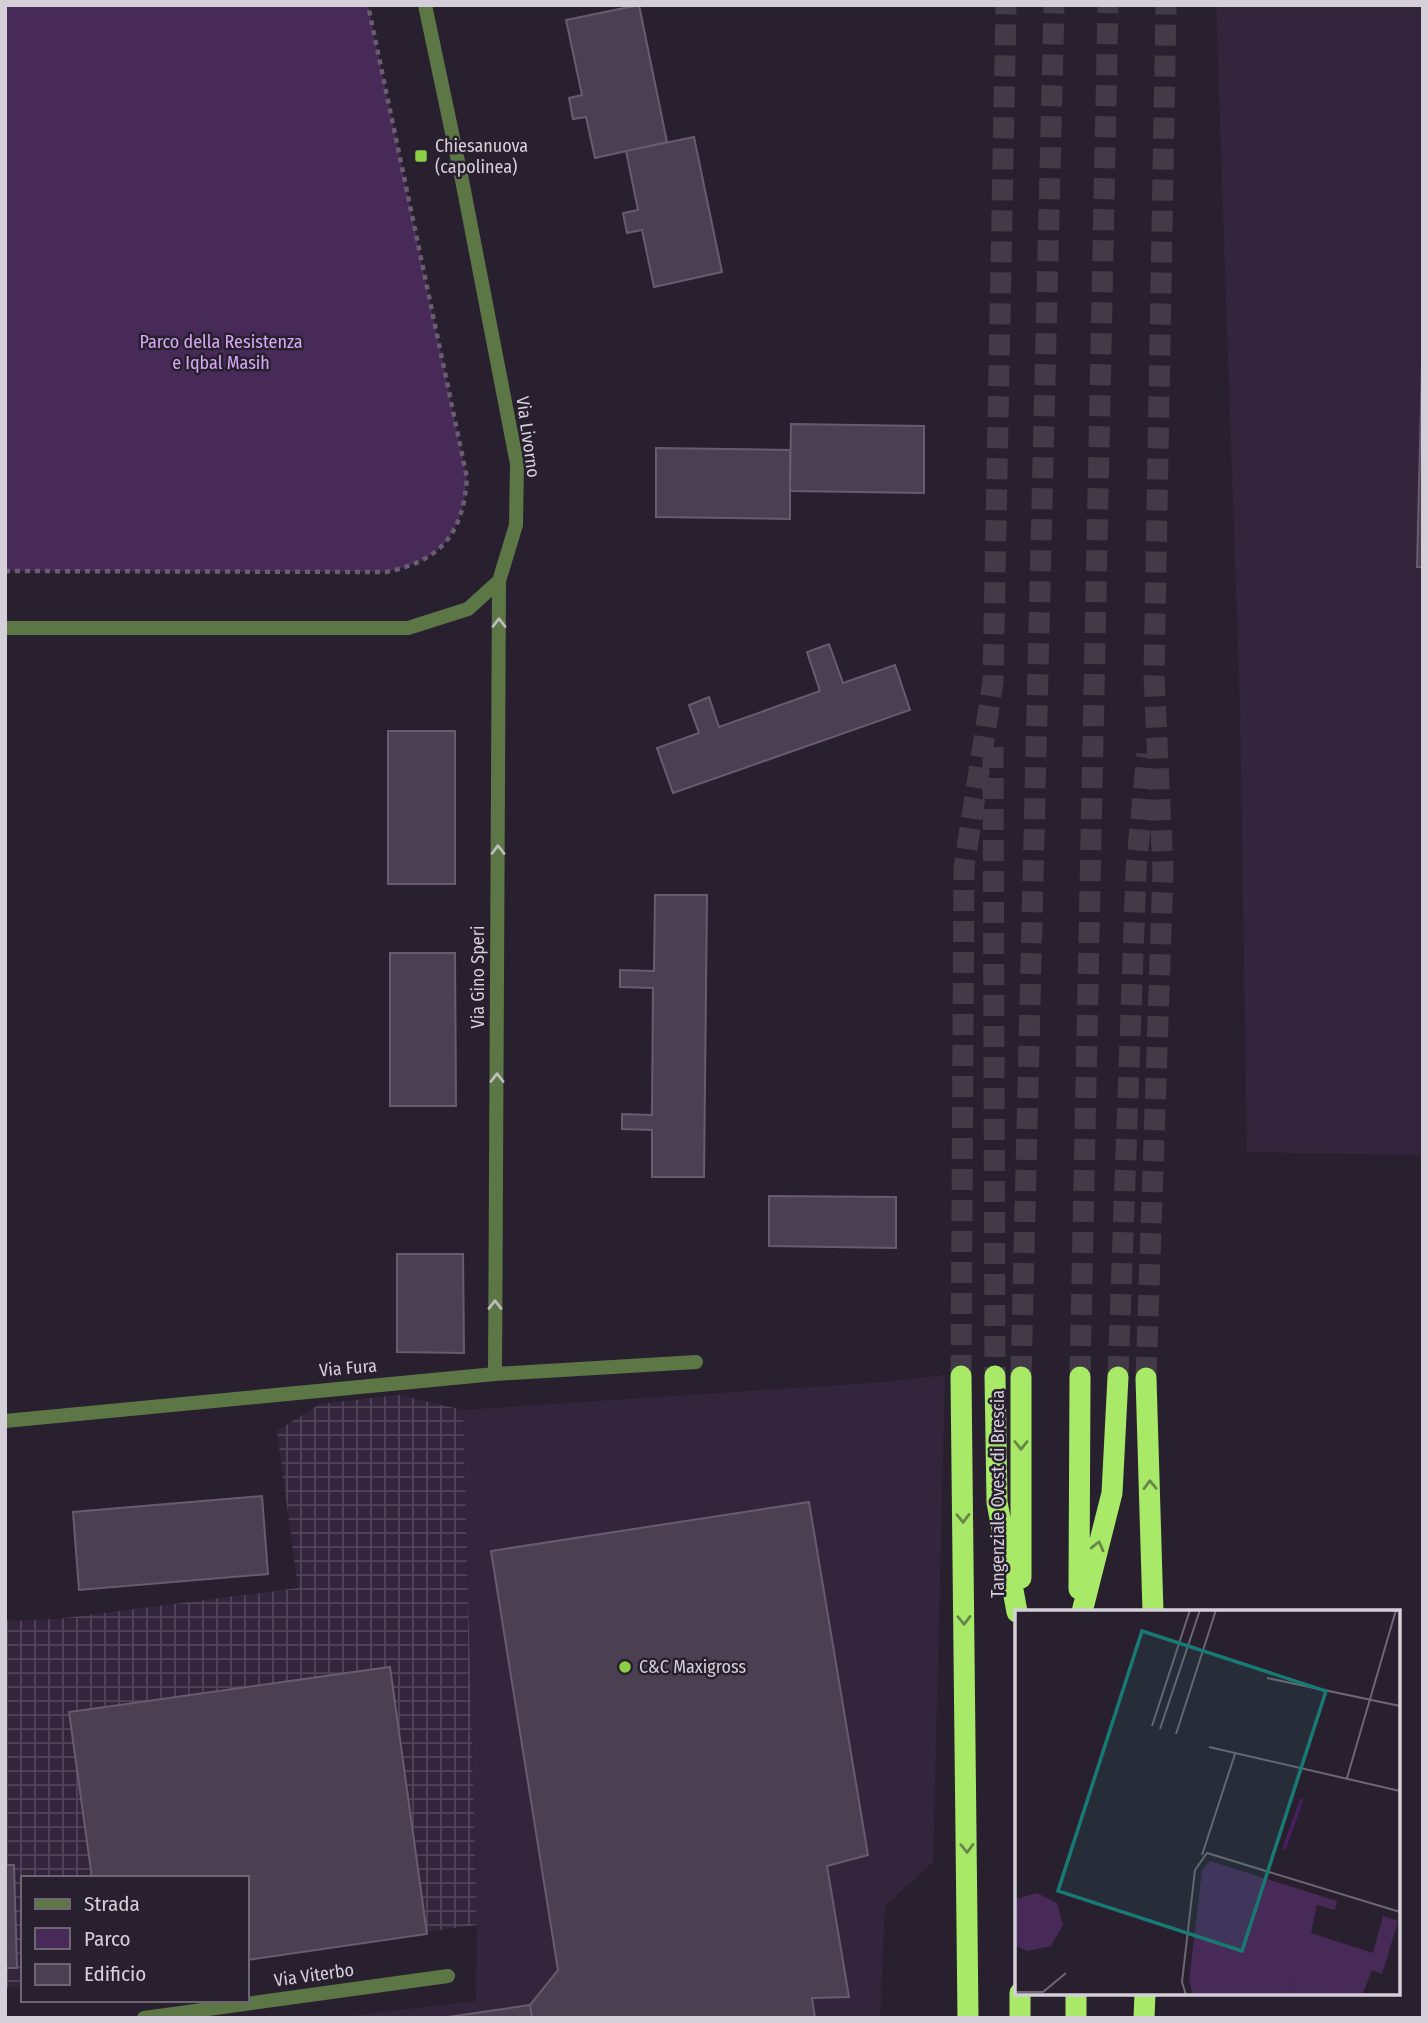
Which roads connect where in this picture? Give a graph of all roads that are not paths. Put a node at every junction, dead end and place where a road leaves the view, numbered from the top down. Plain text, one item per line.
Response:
1 (425, 5) edge
2 (499, 581) junction
3 (5, 628) edge
4 (696, 1362) dead end
5 (495, 1374) junction
6 (961, 1376) tunnel mouth
7 (995, 1376) tunnel mouth
8 (1021, 1377) tunnel mouth
9 (1080, 1377) tunnel mouth
10 (1118, 1377) tunnel mouth
11 (1146, 1378) tunnel mouth
12 (5, 1420) edge
13 (1019, 1610) edge
14 (1019, 1610) edge
15 (1080, 1610) edge
16 (1081, 1610) edge
17 (1153, 1610) edge
18 (448, 1976) dead end
19 (1020, 1995) edge
20 (1076, 1995) edge
21 (1145, 1995) edge
22 (144, 2018) edge
23 (968, 2018) edge
24 (1020, 2018) edge
25 (1076, 2018) edge
26 (1144, 2018) edge

1 - 2 street, Via Livorno
2 - 3 street
5 -> 2 street, Via Gino Speri
4 - 5 street, Via Fura
5 - 12 street, Via Fura
6 -> 23 highway
7 - 13 highway
8 -> 14 highway, Tangenziale Ovest di Brescia
9 - 15 highway
16 -> 10 highway
17 -> 11 highway
18 - 22 street, Via Viterbo
19 - 24 highway
20 - 25 highway
21 - 26 highway

